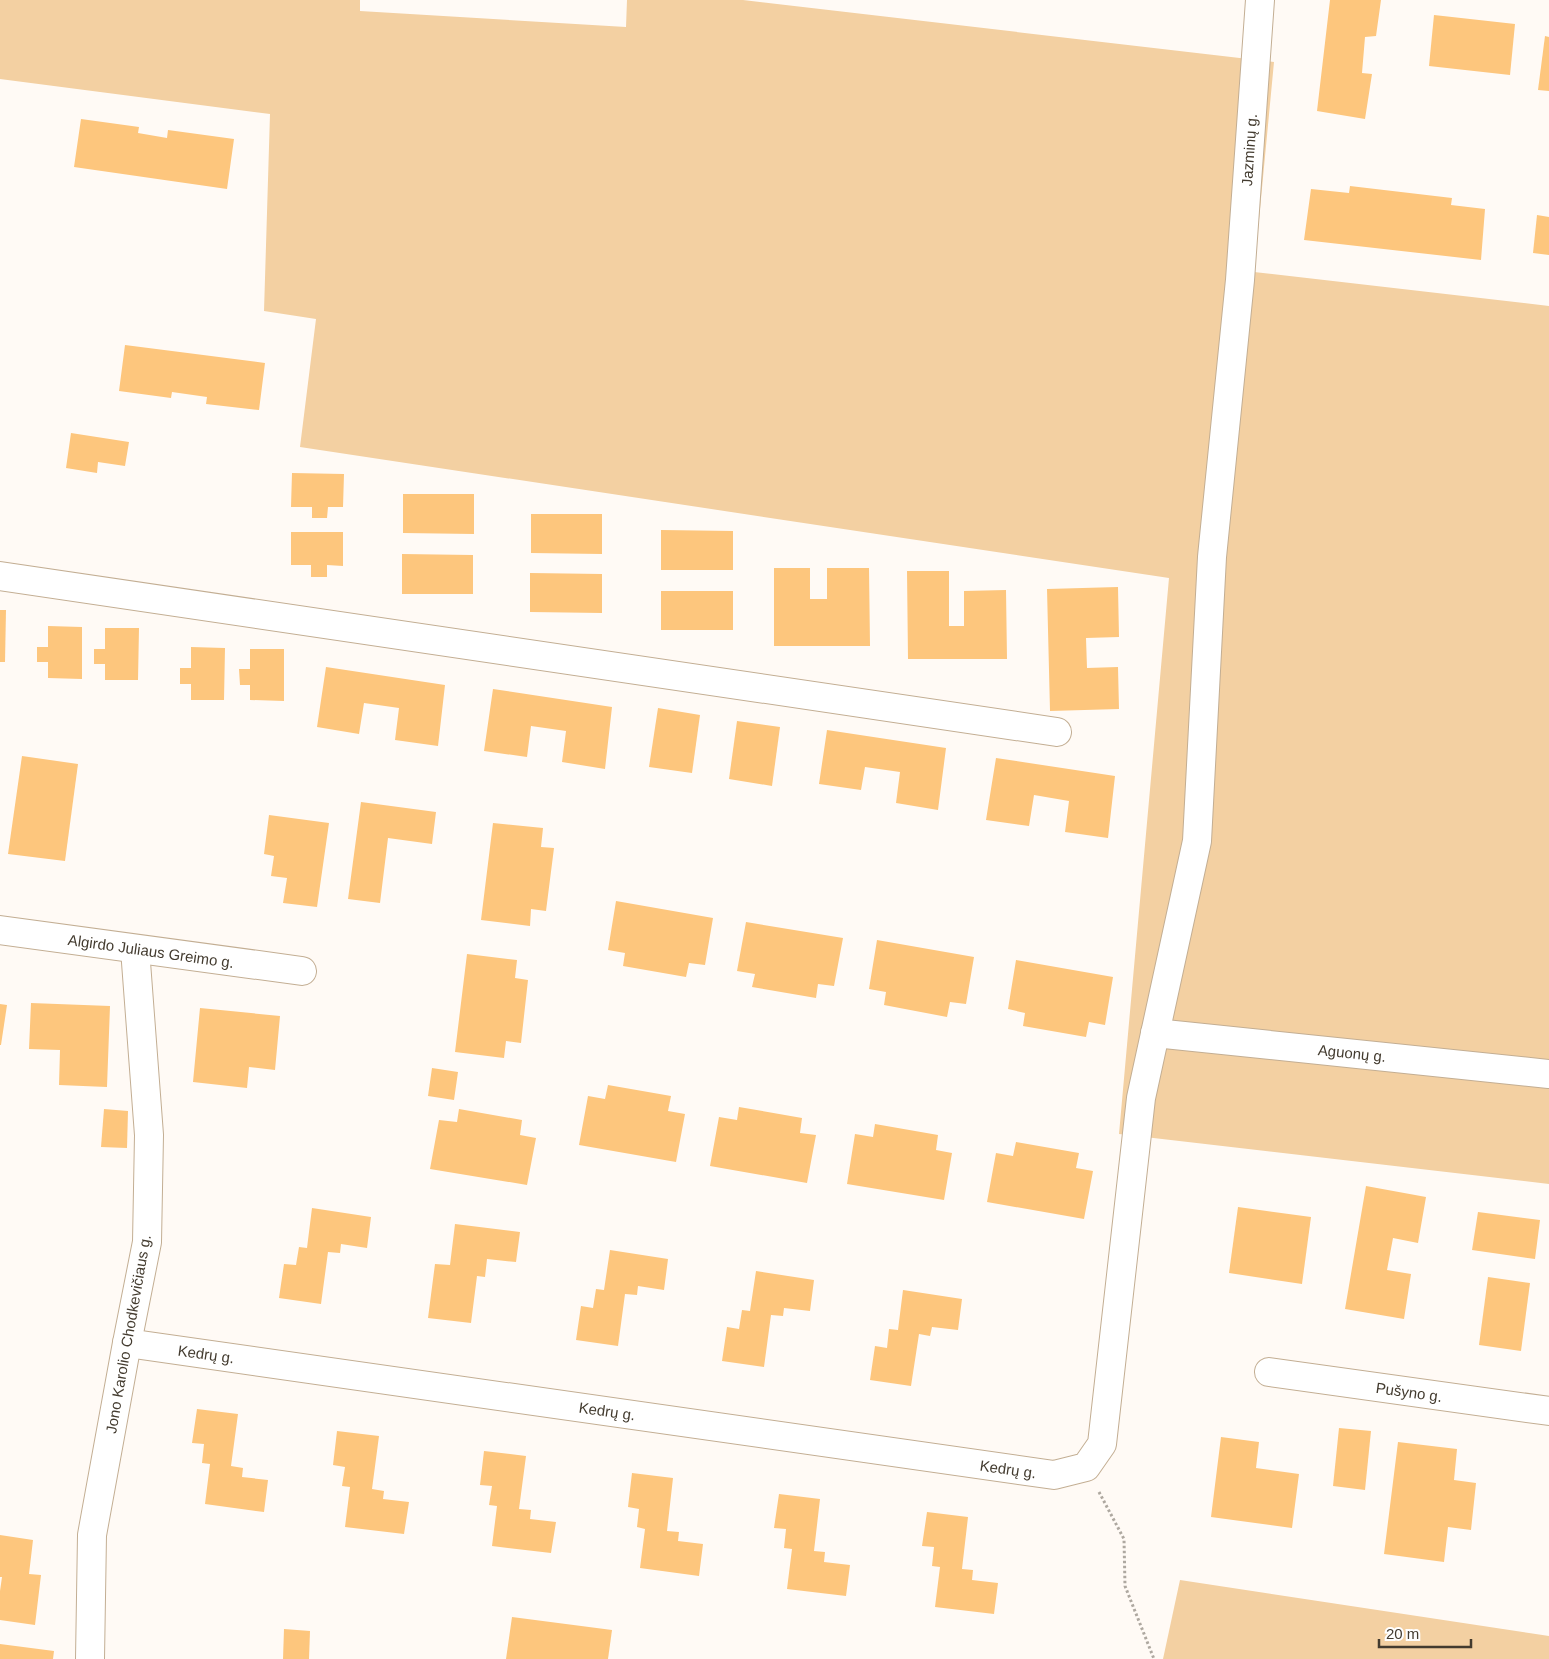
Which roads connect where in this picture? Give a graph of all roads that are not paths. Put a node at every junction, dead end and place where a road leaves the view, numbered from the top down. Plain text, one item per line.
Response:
1 (1260, 0) edge
2 (0, 576) edge
3 (1057, 732) dead end
4 (0, 930) edge
5 (135, 949) junction
6 (302, 971) dead end
7 (1155, 1033) junction
8 (1549, 1074) edge
9 (127, 1343) junction
10 (1269, 1372) dead end
11 (1549, 1411) edge
12 (1086, 1467) joint
13 (90, 1659) edge

1 - 7 street, Jazminų g.
2 - 3 street
4 - 5 street, Algirdo Juliaus Greimo g.
5 - 6 street, Algirdo Juliaus Greimo g.
5 - 9 street, Jono Karolio Chodkevičiaus g.
7 - 8 street, Aguonų g.
7 - 12 street, Jazminų g.
9 - 12 street, Kedrų g.
9 - 13 street, Jono Karolio Chodkevičiaus g.
10 - 11 street, Pušyno g.

